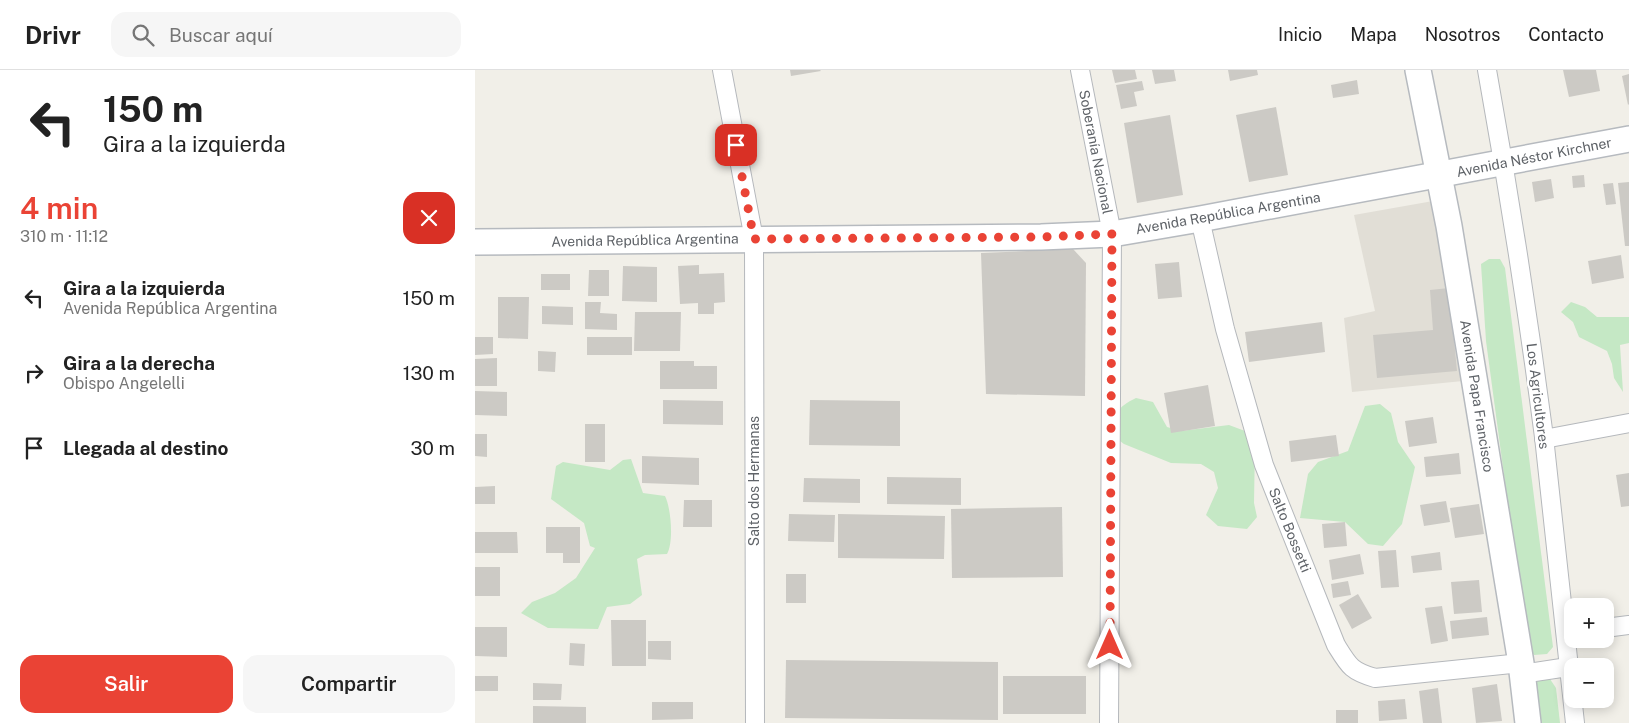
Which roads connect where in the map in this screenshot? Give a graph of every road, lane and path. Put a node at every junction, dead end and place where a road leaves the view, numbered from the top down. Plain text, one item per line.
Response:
1 (722, 70) edge
2 (1080, 70) edge
3 (1418, 70) edge
4 (1487, 70) edge
5 (1629, 139) edge
6 (1504, 162) junction
7 (1439, 174) junction
8 (1200, 219) junction
9 (1112, 234) junction
10 (754, 239) junction
11 (475, 242) edge
12 (1629, 423) edge
13 (1544, 439) junction
14 (1564, 602) edge
15 (1629, 625) edge
16 (1614, 627) edge
17 (1564, 667) edge
18 (1521, 668) junction
19 (1573, 708) edge
20 (755, 723) edge
21 (1109, 723) edge
22 (1528, 723) edge
23 (1575, 723) edge

1 - 10 street, Salto dos Hermanas
2 - 9 street, Soberanía Nacional
3 - 7 main road, Avenida Papa Francisco
4 - 6 street, Los Agricultores
5 - 6 main road, Avenida Néstor Kirchner
6 - 7 main road, Avenida Néstor Kirchner
6 - 13 street, Los Agricultores
7 - 8 main road, Avenida República Argentina
7 - 18 main road, Avenida Papa Francisco
8 - 9 main road, Avenida República Argentina
8 - 18 street, Salto Bossetti
9 - 10 main road, Avenida República Argentina
9 - 21 street, Soberanía Nacional
10 - 11 main road, Avenida República Argentina
10 - 20 street, Salto dos Hermanas
12 - 13 street
13 - 14 street, Los Agricultores
15 - 16 street
17 - 18 street, Salto Bossetti
18 - 22 main road, Avenida Papa Francisco
19 - 23 street, Los Agricultores

